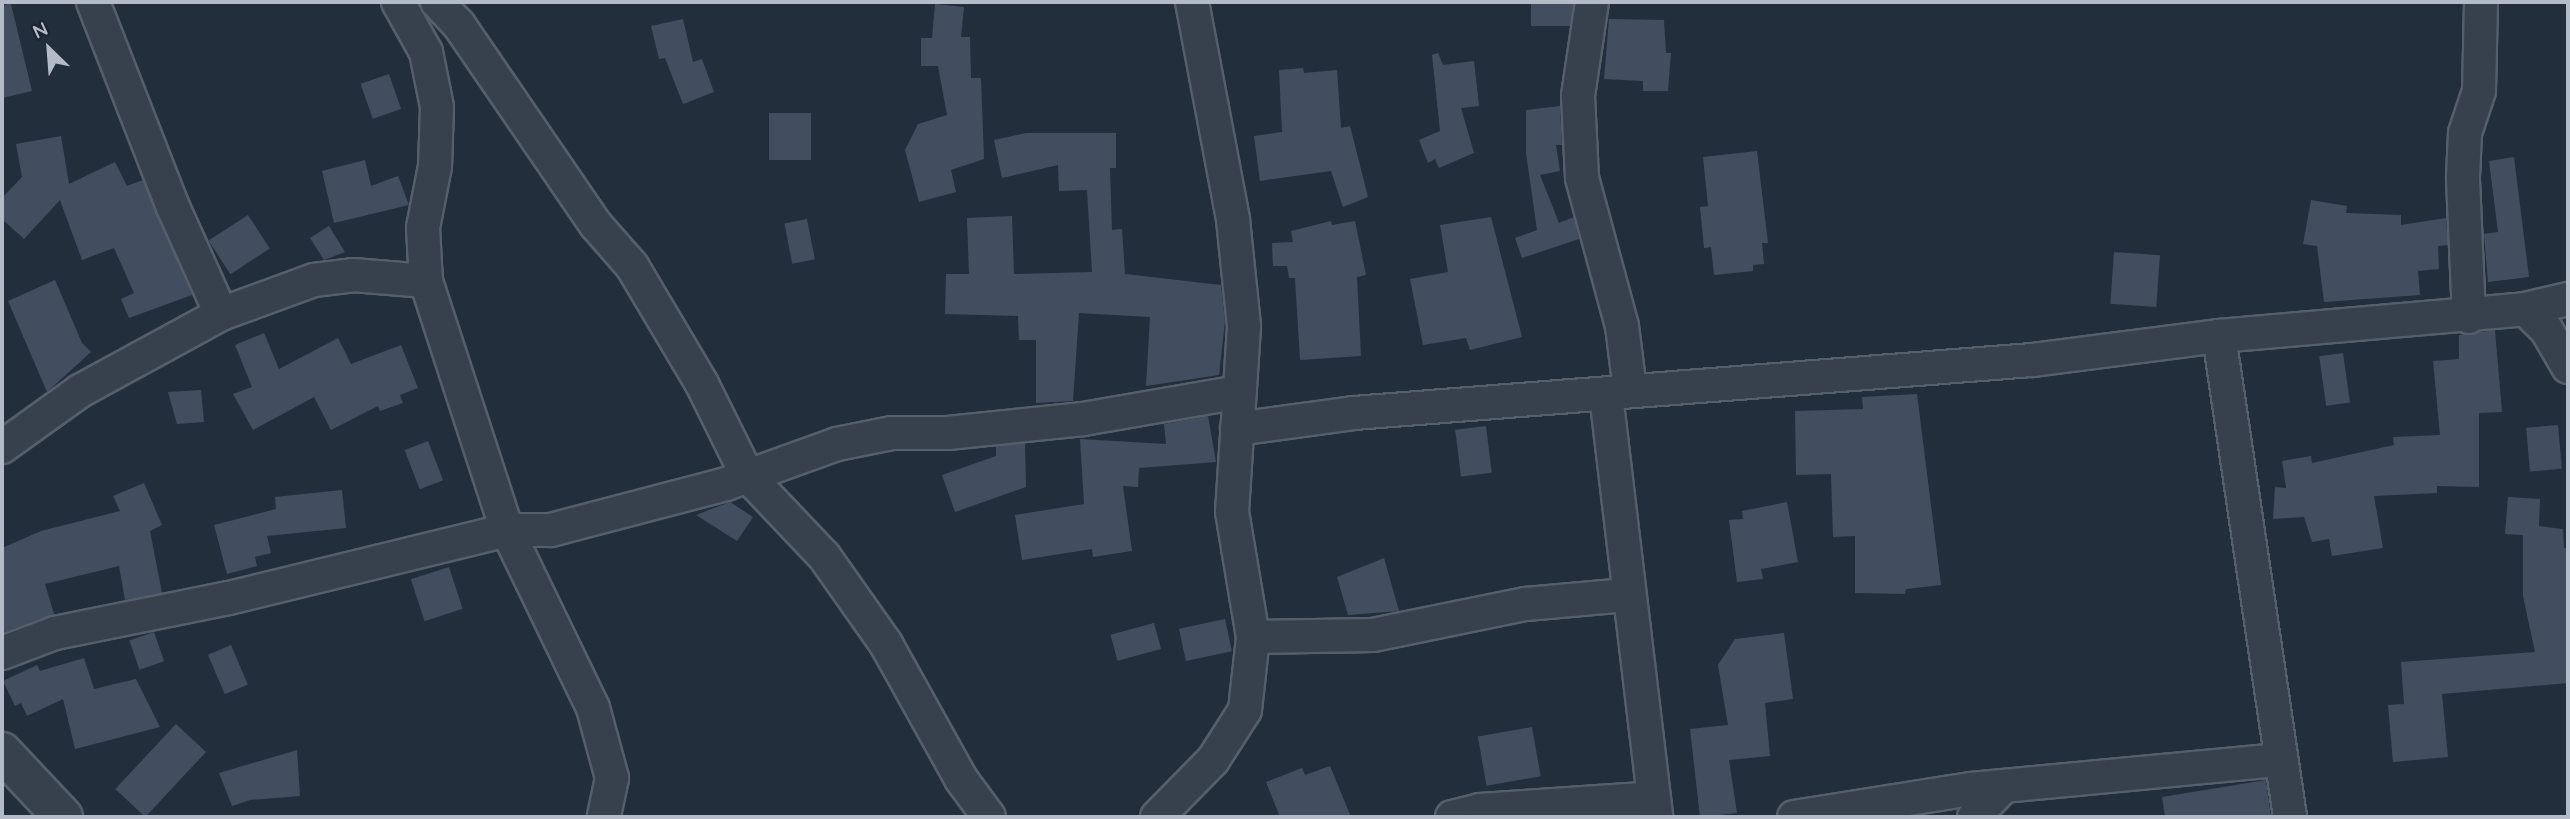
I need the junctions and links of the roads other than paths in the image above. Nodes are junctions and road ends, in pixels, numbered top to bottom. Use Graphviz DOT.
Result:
graph roads {
  1 [pos="93,2"];
  2 [pos="398,2"];
  3 [pos="437,2"];
  4 [pos="1192,2"];
  5 [pos="1592,2"];
  6 [pos="2481,2"];
  7 [pos="426,281"];
  8 [pos="2568,299"];
  9 [pos="2525,309"];
  10 [pos="221,314"];
  11 [pos="2469,317"];
  12 [pos="2219,336"];
  13 [pos="2568,367"];
  14 [pos="1239,391"];
  15 [pos="1618,392"];
  16 [pos="1237,429"];
  17 [pos="2,447"];
  18 [pos="747,475"];
  19 [pos="507,530"];
  20 [pos="1627,596"];
  21 [pos="1253,637"];
  22 [pos="2,653"];
  23 [pos="2,752"];
  24 [pos="2280,760"];
  25 [pos="2001,789"];
  26 [pos="1655,808"];
  27 [pos="63,817"];
  28 [pos="604,817"];
  29 [pos="989,817"];
  30 [pos="1157,817"];
  31 [pos="1452,817"];
  32 [pos="1794,817"];
  33 [pos="1974,817"];
  34 [pos="2290,817"];
  1 -- 10 [label="street"];
  2 -- 7 [label="street"];
  3 -- 18 [label="street"];
  4 -- 14 [label="street"];
  5 -- 15 [label="street"];
  6 -- 11 [label="street"];
  7 -- 10 [label="street"];
  7 -- 19 [label="street"];
  8 -- 9 [label="street"];
  9 -- 11 [label="street"];
  9 -- 13 [label="street"];
  10 -- 17 [label="street"];
  11 -- 12 [label="street"];
  12 -- 15 [label="street"];
  12 -- 24 [label="street"];
  14 -- 16 [label="street"];
  14 -- 18 [label="street"];
  15 -- 16 [label="street"];
  15 -- 20 [label="street"];
  16 -- 21 [label="street"];
  18 -- 19 [label="street"];
  18 -- 29 [label="street"];
  19 -- 22 [label="street"];
  19 -- 28 [label="street"];
  20 -- 21 [label="street"];
  20 -- 26 [label="street"];
  21 -- 30 [label="street"];
  23 -- 27 [label="street"];
  24 -- 25 [label="street"];
  24 -- 34 [label="street"];
  25 -- 32 [label="street"];
  25 -- 33 [label="street"];
  26 -- 31 [label="street"];
}
